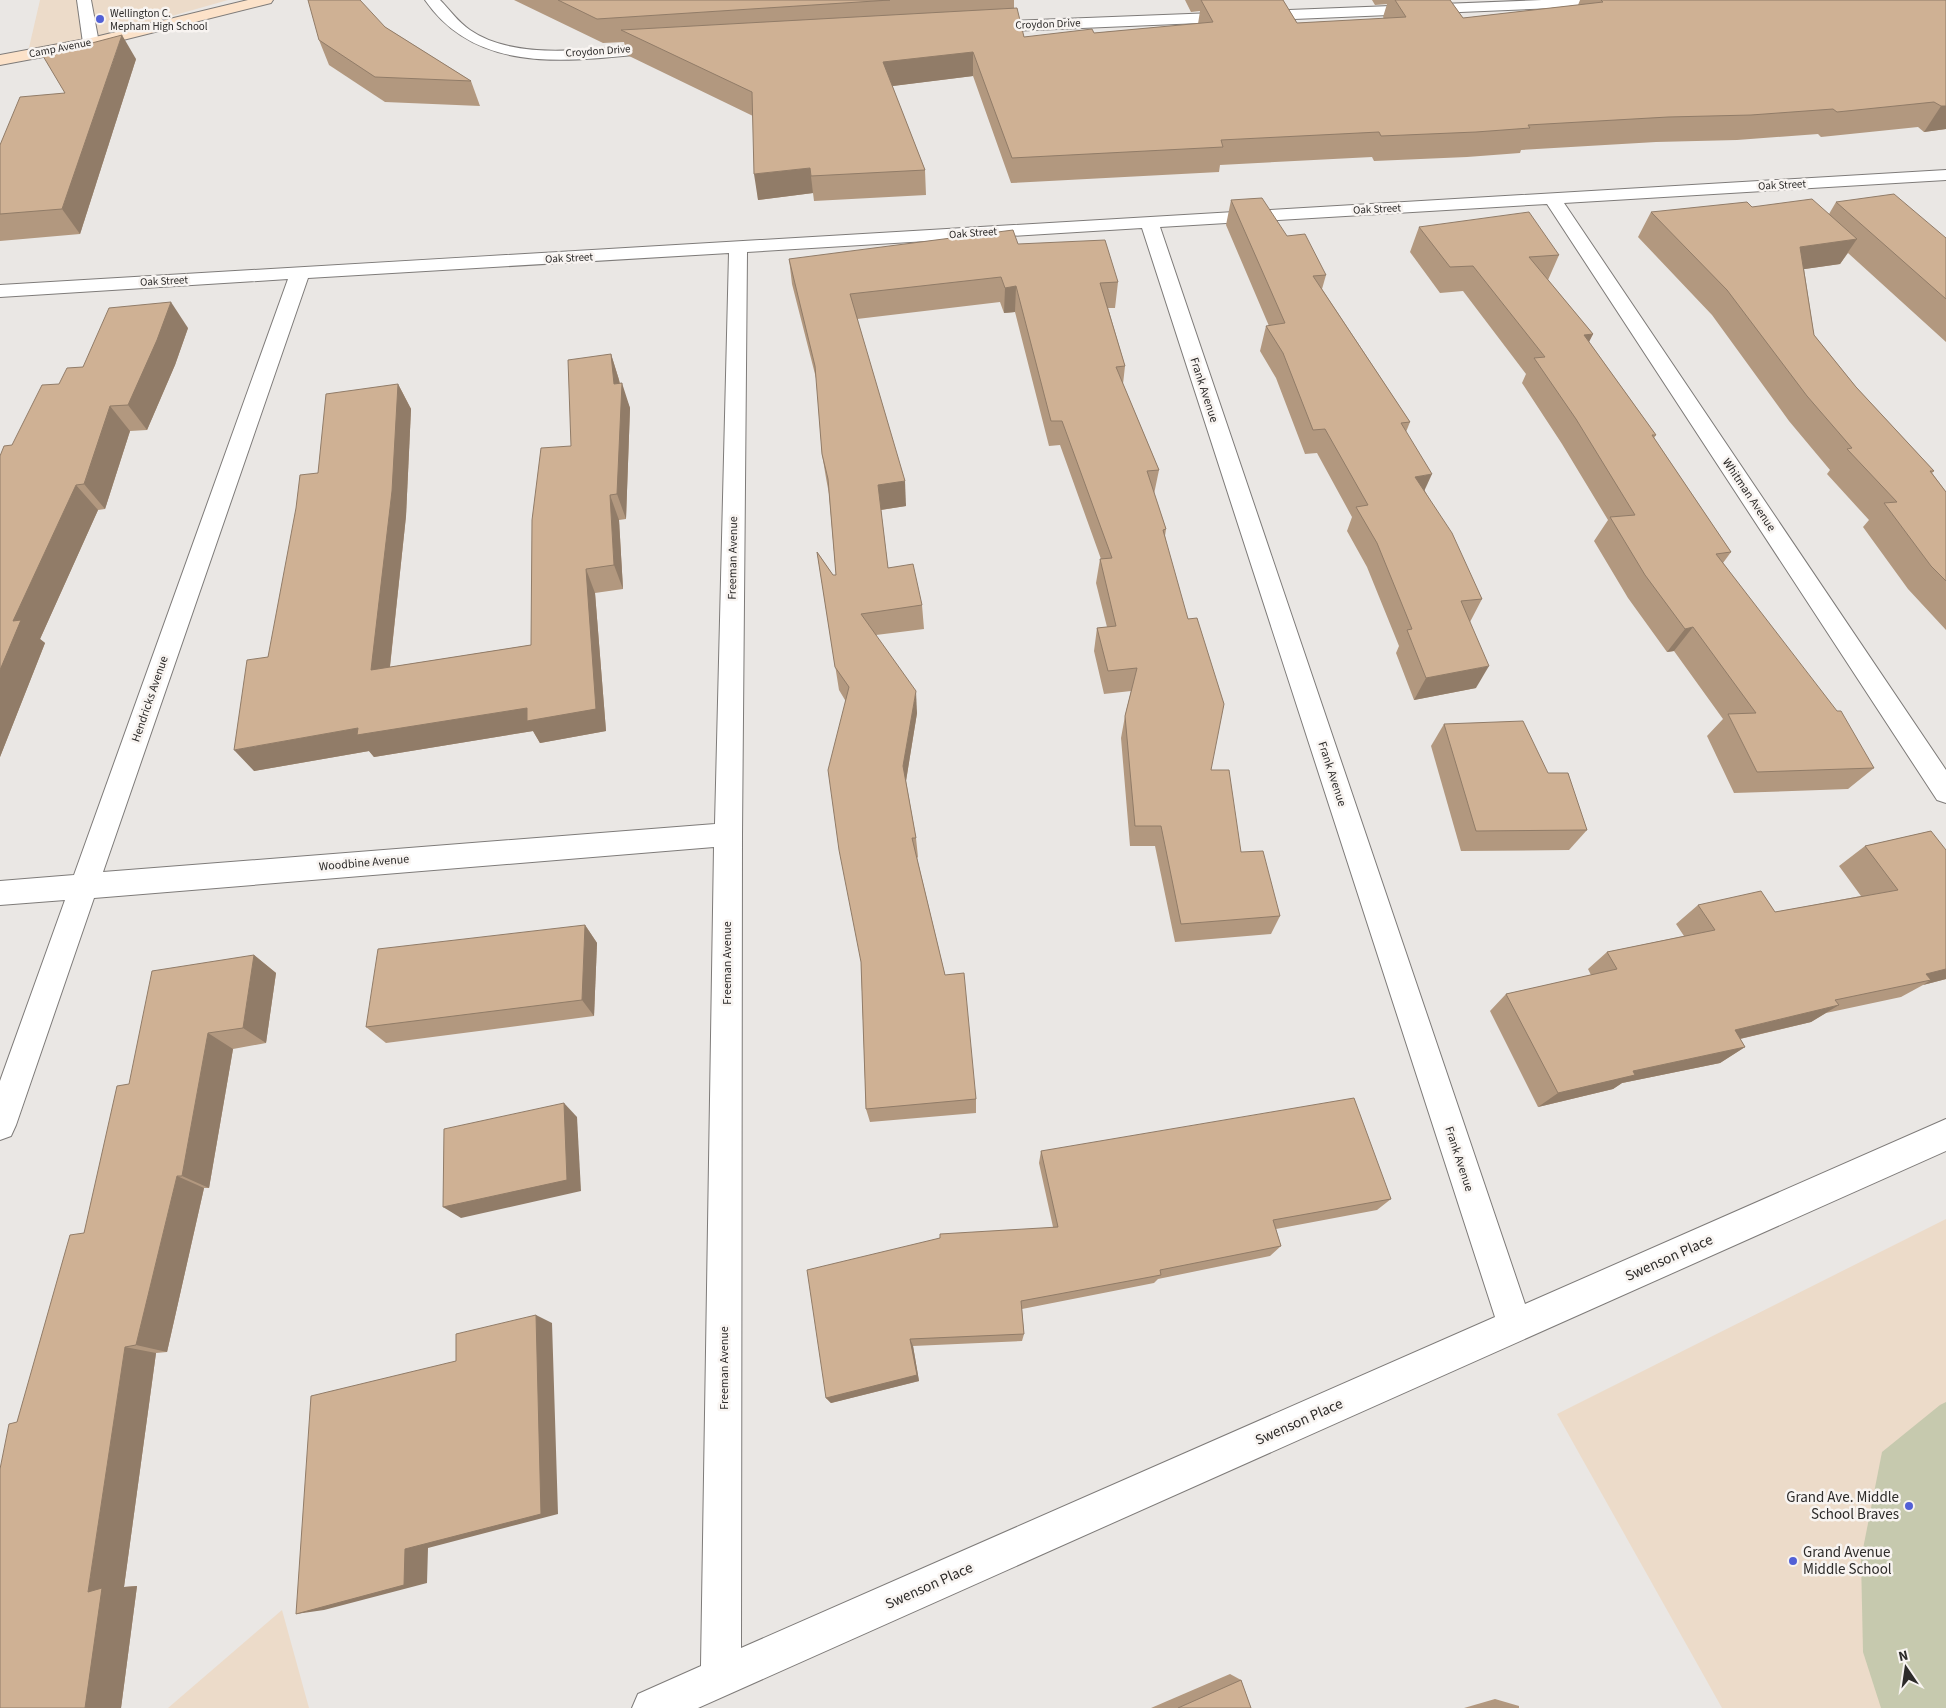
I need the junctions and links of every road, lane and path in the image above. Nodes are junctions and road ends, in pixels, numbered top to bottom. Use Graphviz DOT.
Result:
graph roads {
  1 [pos="84,0"];
  2 [pos="266,0"];
  3 [pos="432,0"];
  4 [pos="1652,0"];
  5 [pos="1496,3"];
  6 [pos="966,27"];
  7 [pos="92,42"];
  8 [pos="678,46"];
  9 [pos="0,60"];
  10 [pos="1942,179"];
  11 [pos="1552,198"];
  12 [pos="1149,222"];
  13 [pos="738,248"];
  14 [pos="300,273"];
  15 [pos="0,291"];
  16 [pos="1946,792"];
  17 [pos="728,834"];
  18 [pos="84,886"];
  19 [pos="0,893"];
  20 [pos="0,1125"];
  21 [pos="1946,1135"];
  22 [pos="1515,1326"];
  23 [pos="721,1678"];
  24 [pos="652,1708"];
  1 -- 7 [label="street"];
  2 -- 7 [label="street, Camp Avenue"];
  3 -- 8 [label="street, Croydon Drive"];
  4 -- 5 [label="street, Croydon Drive"];
  5 -- 6 [label="street, Croydon Drive"];
  7 -- 9 [label="street, Camp Avenue"];
  10 -- 11 [label="street, Oak Street"];
  11 -- 12 [label="street, Oak Street"];
  11 -- 16 [label="street, Whitman Avenue"];
  12 -- 13 [label="street, Oak Street"];
  12 -- 22 [label="street, Frank Avenue"];
  13 -- 14 [label="street, Oak Street"];
  13 -- 17 [label="street, Freeman Avenue"];
  14 -- 15 [label="street, Oak Street"];
  14 -- 18 [label="street, Hendricks Avenue"];
  17 -- 18 [label="street, Woodbine Avenue"];
  17 -- 23 [label="street, Freeman Avenue"];
  18 -- 19 [label="street, Woodbine Avenue"];
  18 -- 20 [label="street, Hendricks Avenue"];
  21 -- 22 [label="street, Swenson Place"];
  22 -- 23 [label="street, Swenson Place"];
  23 -- 24 [label="street, Swenson Place"];
}
